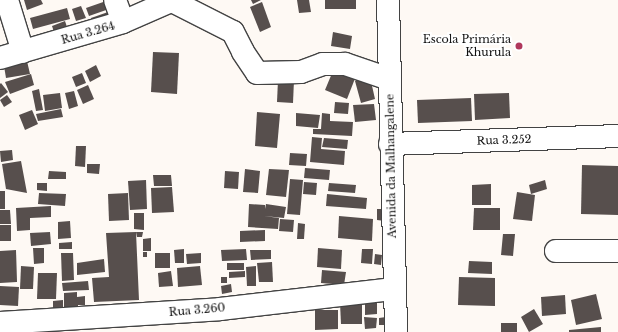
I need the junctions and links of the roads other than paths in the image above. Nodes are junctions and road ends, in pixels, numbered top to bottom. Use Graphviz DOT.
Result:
graph roads {
  1 [pos="7,0"];
  2 [pos="115,0"];
  3 [pos="173,0"];
  4 [pos="388,0"];
  5 [pos="123,22"];
  6 [pos="23,52"];
  7 [pos="0,58"];
  8 [pos="389,79"];
  9 [pos="618,136"];
  10 [pos="390,144"];
  11 [pos="556,251"];
  12 [pos="618,251"];
  13 [pos="394,289"];
  14 [pos="0,323"];
  15 [pos="48,327"];
  16 [pos="396,332"];
  1 -- 6 [label="street"];
  2 -- 5 [label="street"];
  3 -- 5 [label="street, Rua 3.264"];
  3 -- 8 [label="street"];
  4 -- 8 [label="street, Avenida da Malhangalene"];
  5 -- 6 [label="street, Rua 3.264"];
  6 -- 7 [label="street, Rua 3.264"];
  8 -- 10 [label="street, Avenida da Malhangalene"];
  9 -- 10 [label="street, Rua 3.252"];
  10 -- 13 [label="street, Avenida da Malhangalene"];
  11 -- 12 [label="street"];
  13 -- 15 [label="street, Rua 3.260"];
  13 -- 16 [label="street, Avenida da Malhangalene"];
  14 -- 15 [label="street, Rua 3.260"];
}
